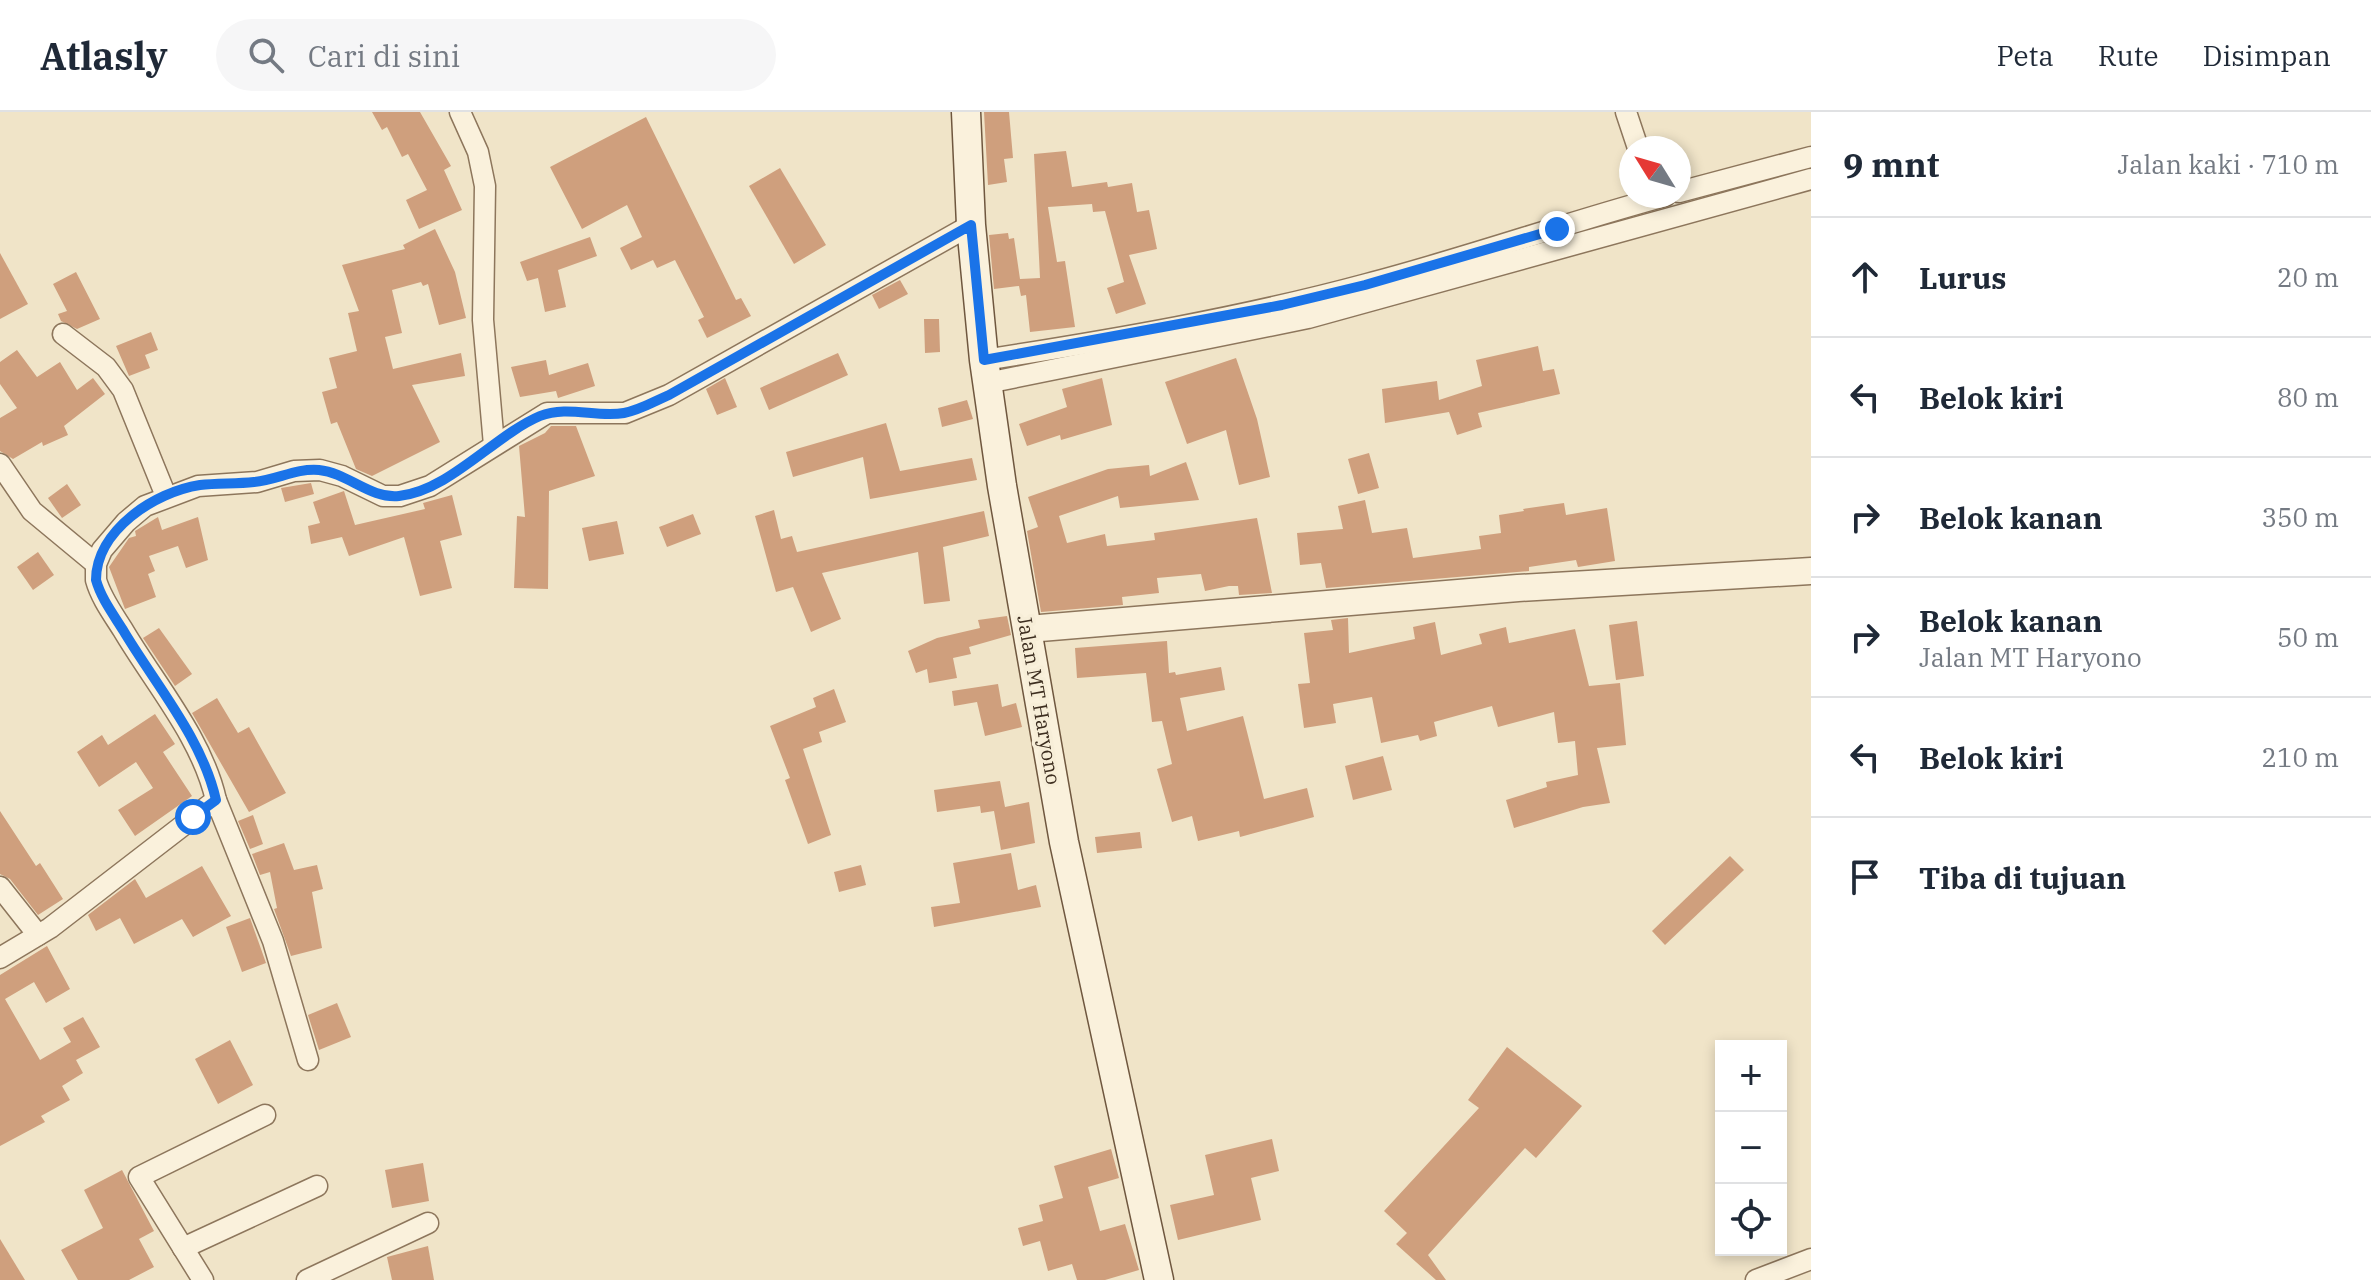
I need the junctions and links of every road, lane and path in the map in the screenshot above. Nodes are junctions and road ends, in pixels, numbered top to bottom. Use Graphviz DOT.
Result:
graph roads {
  1 [pos="460,112"];
  2 [pos="966,112"];
  3 [pos="1626,112"];
  4 [pos="1634,136"];
  5 [pos="1811,157"];
  6 [pos="1811,179"];
  7 [pos="1691,189"];
  8 [pos="1691,198"];
  9 [pos="1643,208"];
  10 [pos="971,225"];
  11 [pos="63,334"];
  12 [pos="985,372"];
  13 [pos="494,445"];
  14 [pos="0,464"];
  15 [pos="166,496"];
  16 [pos="96,564"];
  17 [pos="1811,571"];
  18 [pos="1028,629"];
  19 [pos="216,800"];
  20 [pos="0,887"];
  21 [pos="38,935"];
  22 [pos="0,958"];
  23 [pos="308,1060"];
  24 [pos="265,1115"];
  25 [pos="317,1186"];
  26 [pos="428,1223"];
  27 [pos="183,1248"];
  28 [pos="1811,1259"];
  29 [pos="203,1280"];
  30 [pos="307,1280"];
  31 [pos="1159,1280"];
  32 [pos="1756,1280"];
  1 -- 13 [label="street"];
  2 -- 10 [label="main road, Jalan MT Haryono"];
  3 -- 4 [label="street"];
  5 -- 7 [label="street"];
  6 -- 8 [label="street"];
  9 -- 12 [label="street"];
  10 -- 12 [label="main road, Jalan MT Haryono"];
  10 -- 13 [label="street"];
  11 -- 15 [label="street"];
  12 -- 18 [label="main road, Jalan MT Haryono"];
  13 -- 15 [label="street"];
  14 -- 16 [label="street"];
  15 -- 16 [label="street"];
  16 -- 19 [label="street"];
  17 -- 18 [label="street"];
  18 -- 31 [label="main road, Jalan MT Haryono"];
  19 -- 21 [label="street"];
  19 -- 23 [label="street"];
  20 -- 21 [label="street"];
  21 -- 22 [label="street"];
  24 -- 27 [label="street"];
  25 -- 27 [label="street"];
  26 -- 30 [label="street"];
  27 -- 29 [label="street"];
  28 -- 32 [label="street"];
}
